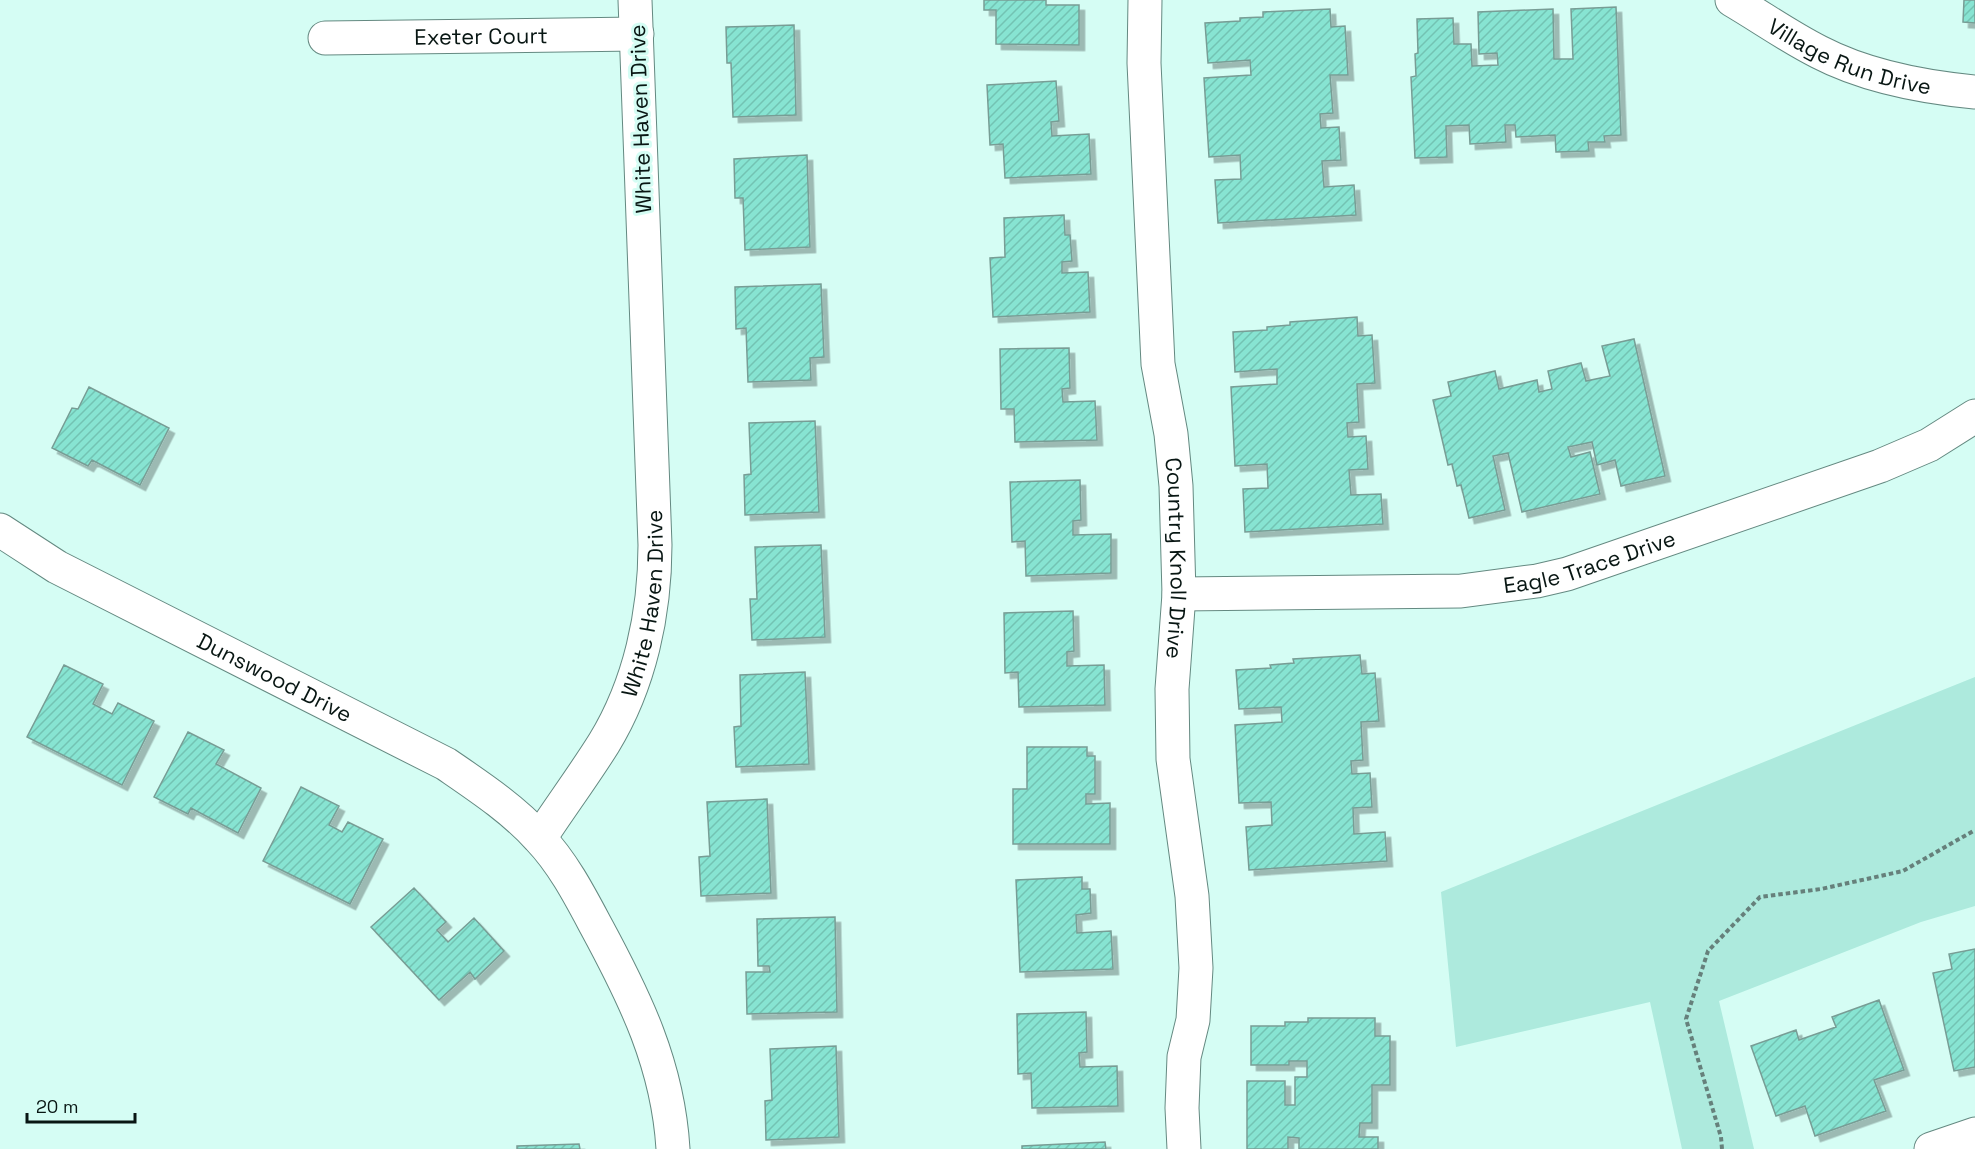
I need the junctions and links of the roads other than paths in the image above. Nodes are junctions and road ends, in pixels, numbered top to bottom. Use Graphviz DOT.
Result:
graph roads {
  1 [pos="635,0"];
  2 [pos="1145,0"];
  3 [pos="1732,0"];
  4 [pos="637,34"];
  5 [pos="325,38"];
  6 [pos="1975,92"];
  7 [pos="1975,416"];
  8 [pos="0,530"];
  9 [pos="1179,594"];
  10 [pos="540,838"];
  11 [pos="1975,1134"];
  12 [pos="673,1149"];
  13 [pos="1184,1149"];
  14 [pos="1931,1149"];
  1 -- 4 [label="street, White Haven Drive"];
  2 -- 9 [label="street, Country Knoll Drive"];
  3 -- 6 [label="street, Village Run Drive"];
  4 -- 5 [label="street, Exeter Court"];
  4 -- 10 [label="street, White Haven Drive"];
  7 -- 9 [label="street, Eagle Trace Drive"];
  8 -- 10 [label="street, Dunswood Drive"];
  9 -- 13 [label="street, Country Knoll Drive"];
  10 -- 12 [label="street"];
  11 -- 14 [label="street"];
}
